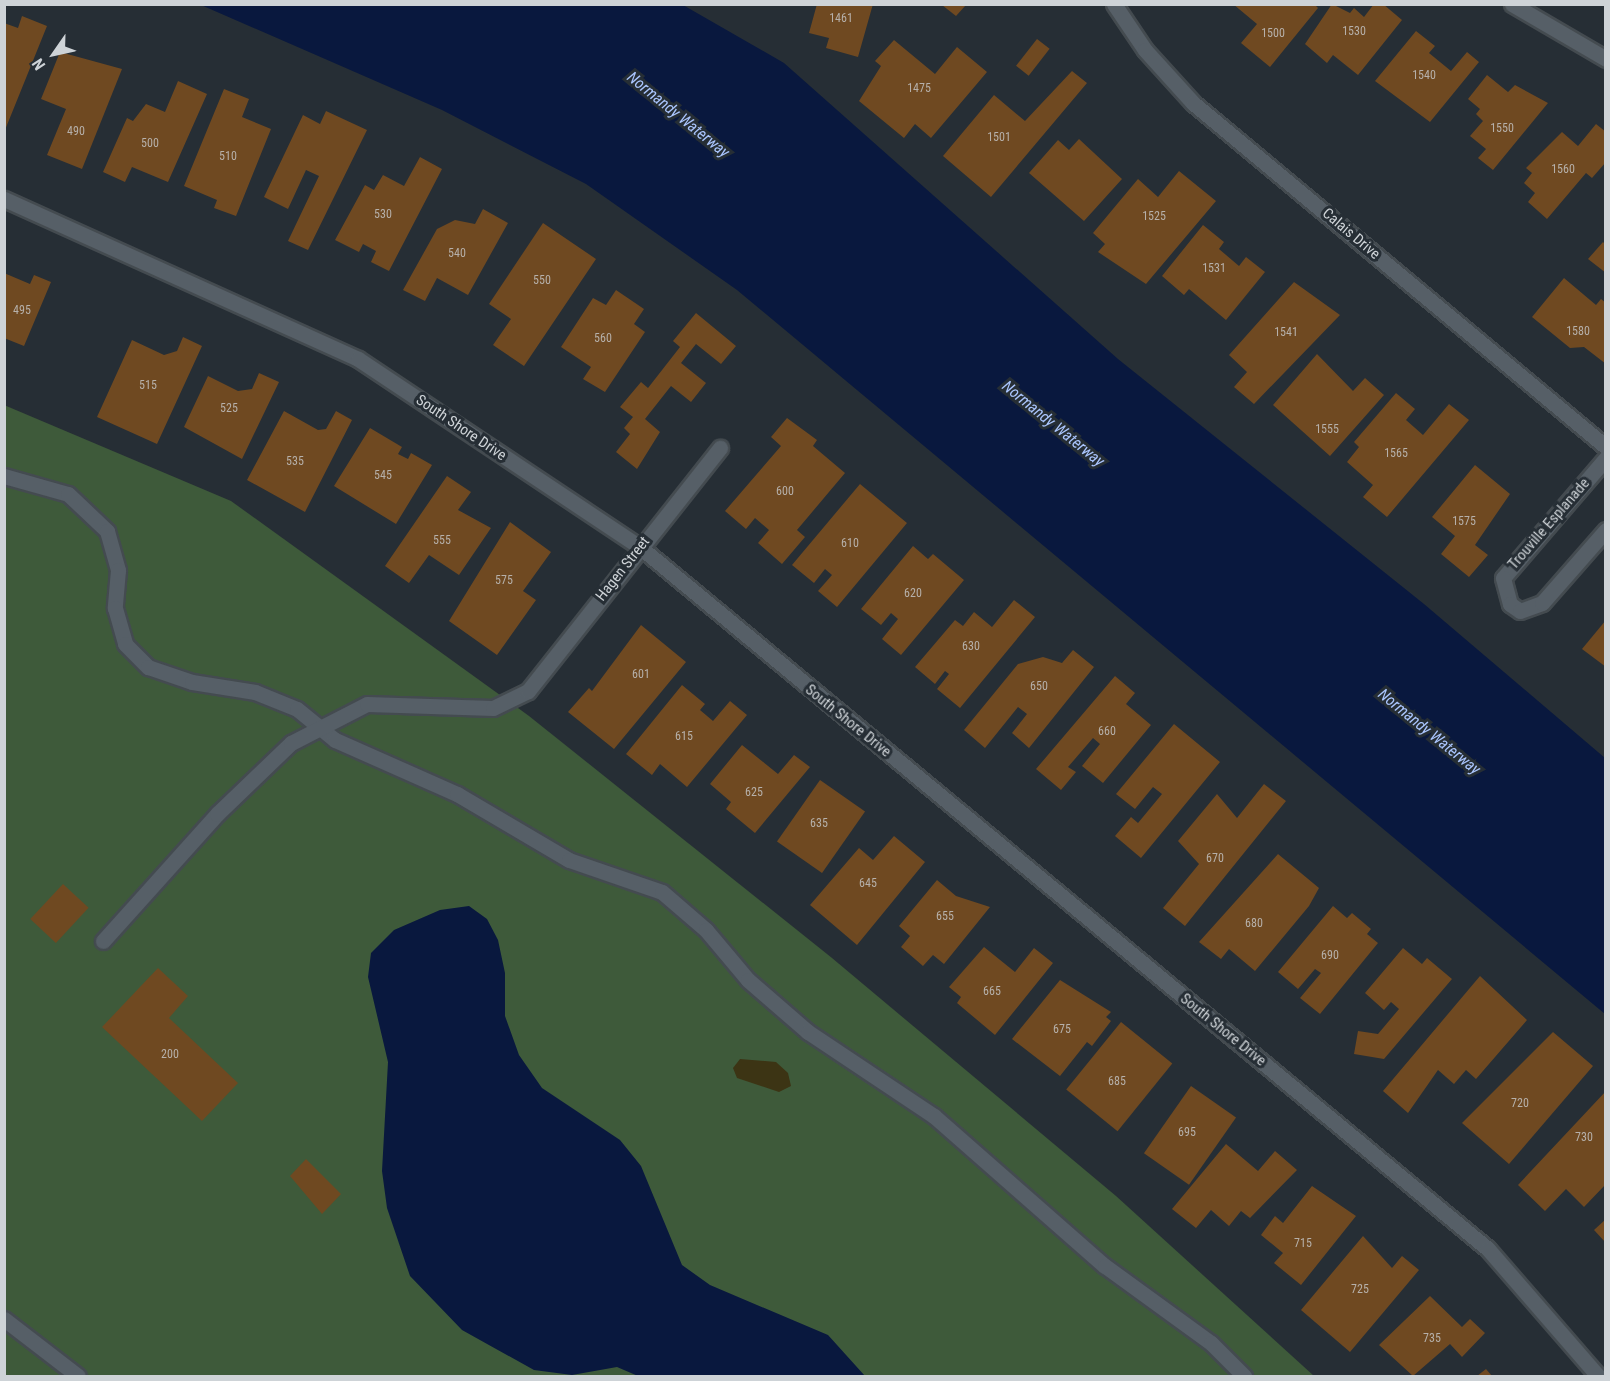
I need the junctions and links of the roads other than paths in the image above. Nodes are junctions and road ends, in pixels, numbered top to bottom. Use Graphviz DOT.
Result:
graph roads {
  1 [pos="1114,4"];
  2 [pos="1512,4"];
  3 [pos="1605,59"];
  4 [pos="4,199"];
  5 [pos="1605,447"];
  6 [pos="720,448"];
  7 [pos="1605,458"];
  8 [pos="4,476"];
  9 [pos="1605,530"];
  10 [pos="640,547"];
  11 [pos="321,726"];
  12 [pos="103,942"];
  13 [pos="4,1319"];
  14 [pos="78,1377"];
  15 [pos="1244,1377"];
  16 [pos="1598,1377"];
  1 -- 5 [label="street, Calais Drive"];
  2 -- 3 [label="street"];
  4 -- 10 [label="street, South Shore Drive"];
  6 -- 10 [label="street, Hagen Street"];
  7 -- 9 [label="street, Trouville Esplanade"];
  8 -- 11 [label="street"];
  10 -- 11 [label="street, Hagen Street"];
  10 -- 16 [label="street, South Shore Drive"];
  11 -- 12 [label="street"];
  11 -- 15 [label="street"];
  13 -- 14 [label="street"];
}
